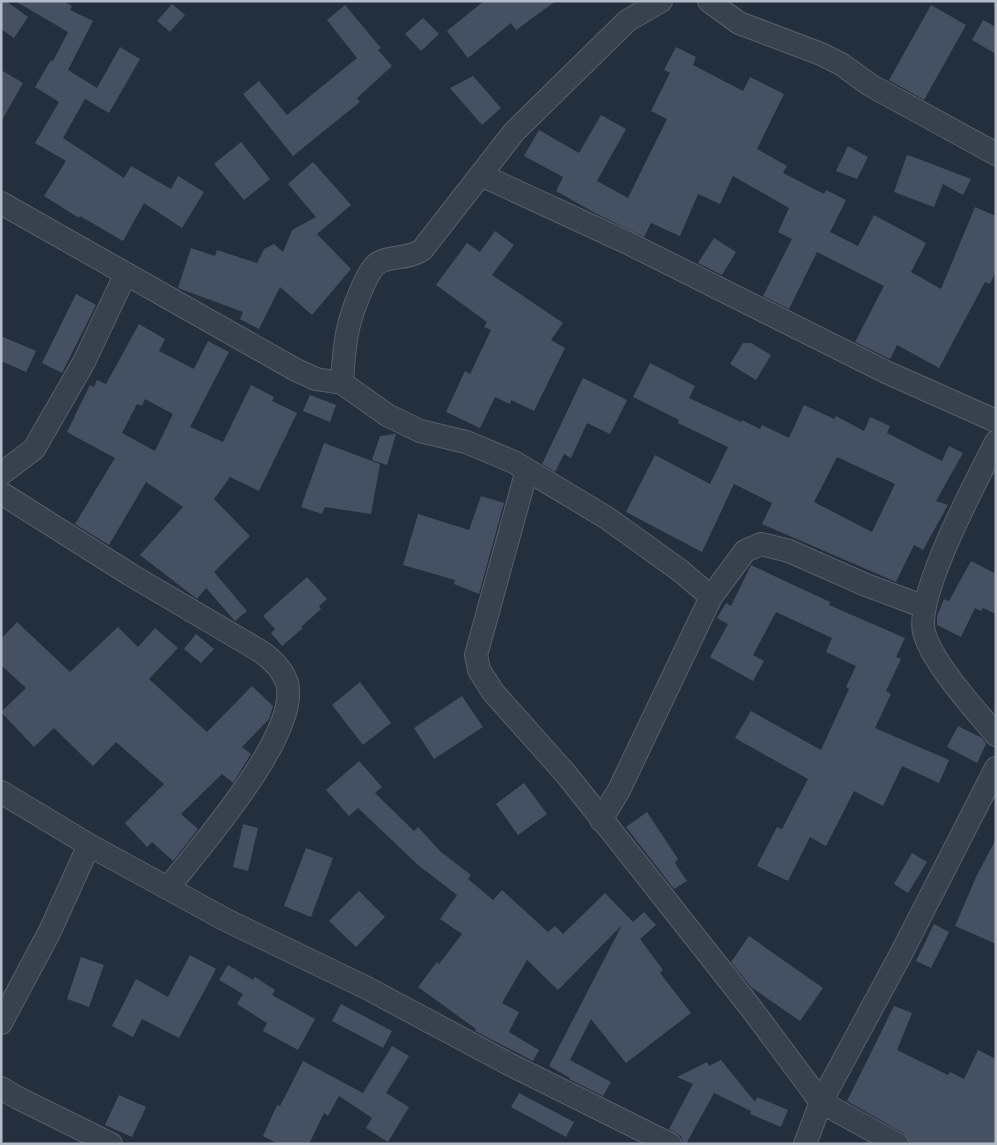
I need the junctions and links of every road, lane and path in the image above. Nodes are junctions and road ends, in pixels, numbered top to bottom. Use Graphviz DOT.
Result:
graph roads {
  1 [pos="661,1"];
  2 [pos="709,1"];
  3 [pos="996,154"];
  4 [pos="481,175"];
  5 [pos="1,203"];
  6 [pos="125,274"];
  7 [pos="342,383"];
  8 [pos="996,421"];
  9 [pos="996,442"];
  10 [pos="527,470"];
  11 [pos="1,474"];
  12 [pos="1,494"];
  13 [pos="711,597"];
  14 [pos="925,607"];
  15 [pos="996,735"];
  16 [pos="996,768"];
  17 [pos="1,792"];
  18 [pos="601,820"];
  19 [pos="89,845"];
  20 [pos="168,888"];
  21 [pos="1,1023"];
  22 [pos="1,1088"];
  23 [pos="821,1102"];
  24 [pos="111,1144"];
  25 [pos="670,1144"];
  26 [pos="805,1144"];
  27 [pos="897,1144"];
  1 -- 4 [label="street"];
  2 -- 3 [label="street"];
  4 -- 7 [label="street"];
  4 -- 8 [label="street"];
  5 -- 6 [label="street"];
  6 -- 7 [label="street"];
  6 -- 11 [label="street"];
  7 -- 10 [label="street"];
  9 -- 14 [label="street"];
  10 -- 13 [label="street"];
  10 -- 18 [label="street"];
  12 -- 20 [label="street"];
  13 -- 14 [label="street"];
  13 -- 18 [label="street"];
  14 -- 15 [label="street"];
  16 -- 23 [label="street"];
  17 -- 19 [label="street"];
  18 -- 23 [label="street"];
  19 -- 20 [label="street"];
  19 -- 21 [label="street"];
  20 -- 25 [label="street"];
  22 -- 24 [label="street"];
  23 -- 26 [label="street"];
  23 -- 27 [label="street"];
}
